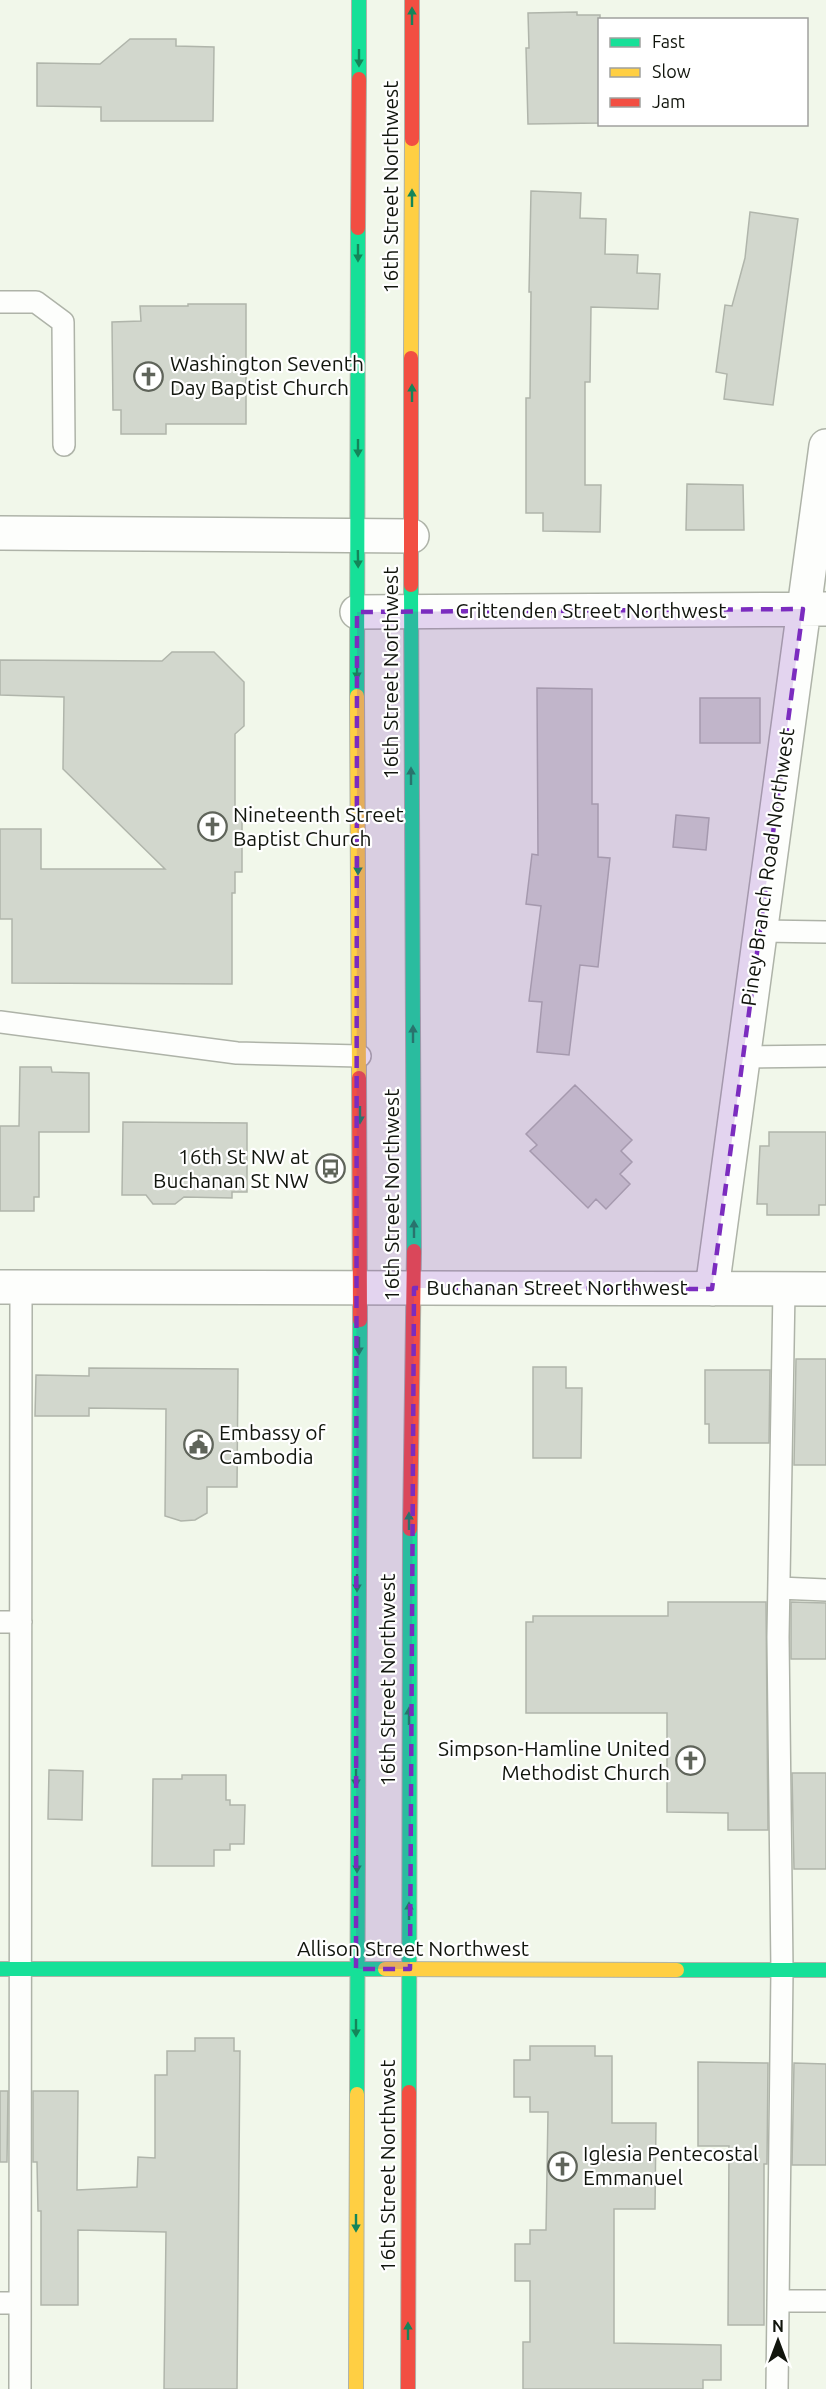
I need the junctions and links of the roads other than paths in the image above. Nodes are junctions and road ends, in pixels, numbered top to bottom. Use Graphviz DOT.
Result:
graph roads {
  1 [pos="359,0"];
  2 [pos="412,0"];
  3 [pos="0,303"];
  4 [pos="64,446"];
  5 [pos="826,447"];
  6 [pos="0,533"];
  7 [pos="357,535"];
  8 [pos="412,536"];
  9 [pos="814,609"];
  10 [pos="357,612"];
  11 [pos="411,613"];
  12 [pos="760,931"];
  13 [pos="826,932"];
  14 [pos="0,1022"];
  15 [pos="360,1056"];
  16 [pos="826,1056"];
  17 [pos="743,1057"];
  18 [pos="10,1287"];
  19 [pos="359,1288"];
  20 [pos="414,1288"];
  21 [pos="712,1289"];
  22 [pos="784,1289"];
  23 [pos="826,1289"];
  24 [pos="779,1588"];
  25 [pos="826,1590"];
  26 [pos="10,1622"];
  27 [pos="0,1969"];
  28 [pos="22,1970"];
  29 [pos="356,1970"];
  30 [pos="410,1970"];
  31 [pos="782,1970"];
  32 [pos="826,1970"];
  33 [pos="778,2301"];
  34 [pos="826,2301"];
  35 [pos="10,2303"];
  36 [pos="20,2389"];
  37 [pos="356,2389"];
  38 [pos="408,2389"];
  39 [pos="777,2389"];
  1 -- 7 [label="main road, 16th Street Northwest, one-way"];
  8 -- 2 [label="main road, 16th Street Northwest, one-way"];
  3 -- 4 [label="lane"];
  5 -- 9 [label="street, Piney Branch Road Northwest"];
  6 -- 7 [label="street"];
  7 -- 8 [label="street"];
  7 -- 10 [label="main road, 16th Street Northwest, one-way"];
  8 -- 11 [label="main road, 16th Street Northwest"];
  9 -- 11 [label="street, Crittenden Street Northwest"];
  9 -- 12 [label="street, Piney Branch Road Northwest"];
  10 -- 11 [label="street, Crittenden Street Northwest"];
  10 -- 15 [label="main road, 16th Street Northwest, one-way"];
  20 -- 11 [label="main road, 16th Street Northwest, one-way"];
  12 -- 13 [label="lane"];
  12 -- 17 [label="street, Piney Branch Road Northwest"];
  14 -- 15 [label="lane"];
  15 -- 19 [label="main road, 16th Street Northwest, one-way"];
  16 -- 17 [label="lane"];
  17 -- 21 [label="street, Piney Branch Road Northwest"];
  18 -- 19 [label="street, Buchanan Street Northwest"];
  18 -- 26 [label="lane"];
  19 -- 20 [label="street, Buchanan Street Northwest"];
  19 -- 29 [label="main road, 16th Street Northwest, one-way"];
  20 -- 21 [label="street, Buchanan Street Northwest"];
  30 -- 20 [label="main road, 16th Street Northwest, one-way"];
  21 -- 22 [label="street, Buchanan Street Northwest"];
  22 -- 23 [label="street, Buchanan Street Northwest"];
  22 -- 24 [label="lane"];
  24 -- 25 [label="lane"];
  24 -- 31 [label="lane"];
  26 -- 28 [label="lane"];
  27 -- 28 [label="main road, Allison Street Northwest"];
  28 -- 29 [label="main road, Allison Street Northwest"];
  28 -- 35 [label="lane"];
  29 -- 30 [label="main road, Allison Street Northwest"];
  29 -- 37 [label="main road, 16th Street Northwest, one-way"];
  30 -- 31 [label="main road, Allison Street Northwest"];
  38 -- 30 [label="main road, 16th Street Northwest, one-way"];
  31 -- 32 [label="main road, Allison Street Northwest"];
  31 -- 33 [label="lane"];
  33 -- 34 [label="lane"];
  33 -- 39 [label="lane"];
  35 -- 36 [label="lane"];
}
